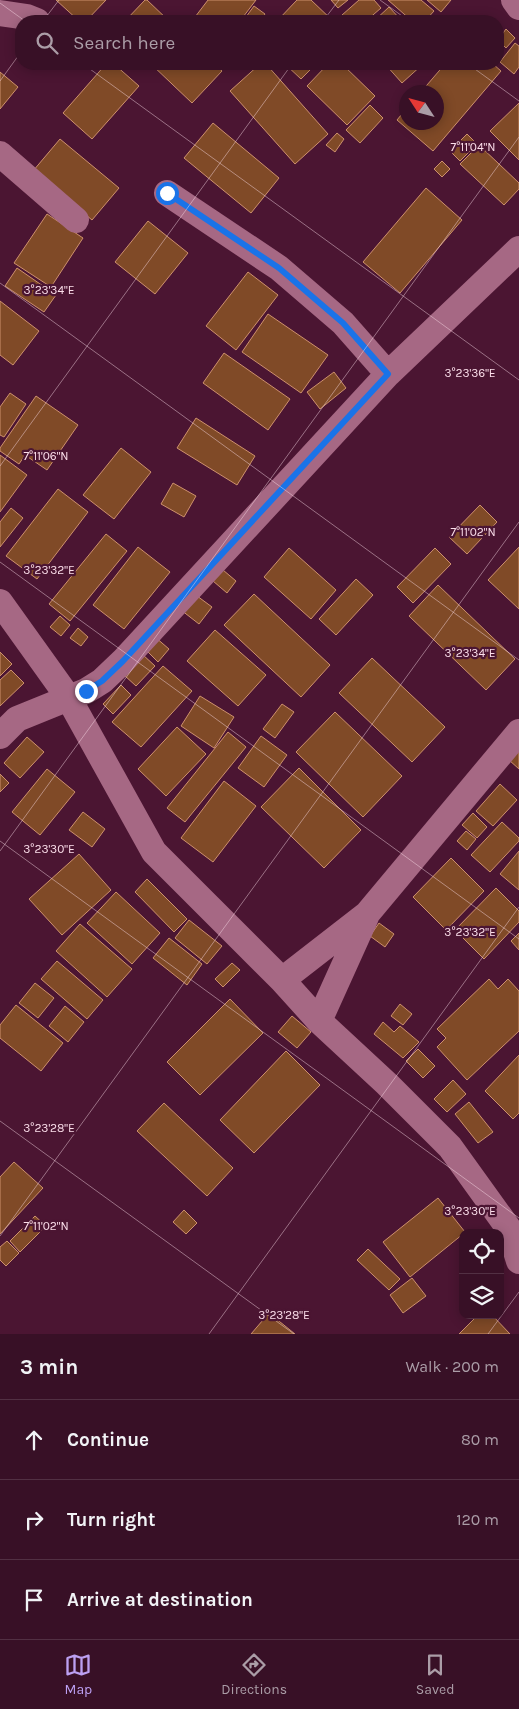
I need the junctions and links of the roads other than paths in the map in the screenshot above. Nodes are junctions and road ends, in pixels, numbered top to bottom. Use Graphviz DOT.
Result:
graph roads {
  1 [pos="514,0"];
  2 [pos="519,7"];
  3 [pos="0,12"];
  4 [pos="16,15"];
  5 [pos="0,154"];
  6 [pos="167,193"];
  7 [pos="76,220"];
  8 [pos="519,249"];
  9 [pos="388,374"];
  10 [pos="0,602"];
  11 [pos="68,697"];
  12 [pos="0,736"];
  13 [pos="517,738"];
  14 [pos="367,914"];
  15 [pos="282,980"];
  16 [pos="319,1021"];
  17 [pos="519,1261"];
  1 -- 2 [label="street"];
  3 -- 4 [label="street"];
  5 -- 7 [label="street"];
  6 -- 9 [label="street"];
  8 -- 9 [label="street"];
  9 -- 11 [label="street"];
  10 -- 11 [label="street"];
  11 -- 12 [label="street"];
  11 -- 15 [label="street"];
  13 -- 14 [label="street"];
  14 -- 15 [label="street"];
  14 -- 16 [label="street"];
  15 -- 16 [label="street"];
  16 -- 17 [label="street"];
}
